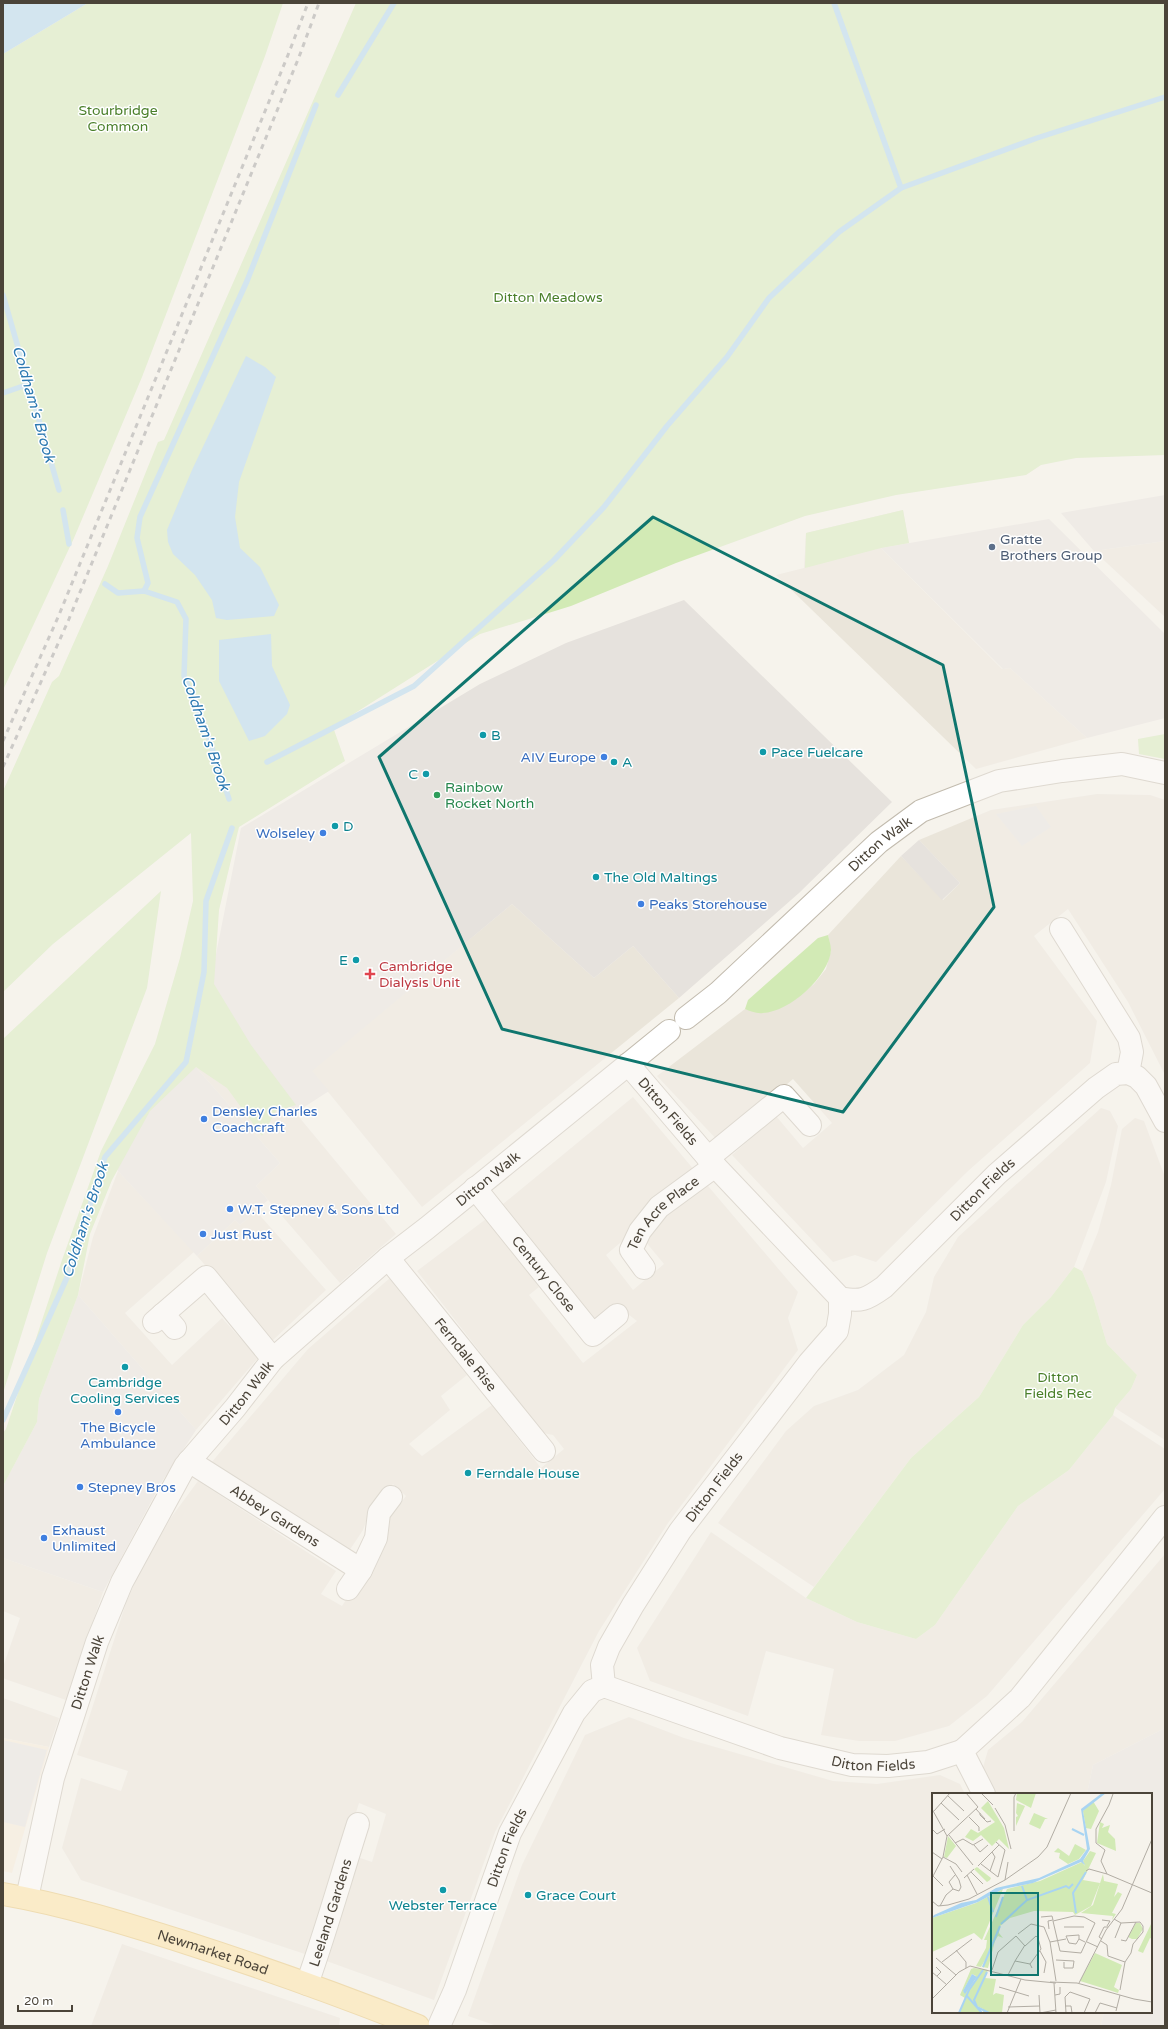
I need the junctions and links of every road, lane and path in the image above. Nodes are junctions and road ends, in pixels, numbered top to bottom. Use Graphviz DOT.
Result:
graph roads {
  1 [pos="1165,773"];
  2 [pos="1061,929"];
  3 [pos="686,1018"];
  4 [pos="669,1031"];
  5 [pos="628,1064"];
  6 [pos="1128,1072"];
  7 [pos="1165,1121"];
  8 [pos="810,1125"];
  9 [pos="711,1162"];
  10 [pos="475,1188"];
  11 [pos="388,1258"];
  12 [pos="644,1268"];
  13 [pos="840,1298"];
  14 [pos="617,1315"];
  15 [pos="164,1322"];
  16 [pos="273,1359"];
  17 [pos="544,1451"];
  18 [pos="189,1461"];
  19 [pos="391,1497"];
  20 [pos="1165,1517"];
  21 [pos="361,1570"];
  22 [pos="348,1589"];
  23 [pos="604,1686"];
  24 [pos="962,1751"];
  25 [pos="983,1793"];
  26 [pos="360,1837"];
  27 [pos="3,1894"];
  28 [pos="27,1898"];
  29 [pos="307,1984"];
  30 [pos="418,2026"];
  31 [pos="439,2026"];
  1 -- 3 [label="street, Ditton Walk"];
  2 -- 6 [label="street"];
  4 -- 5 [label="street, Ditton Walk"];
  5 -- 9 [label="street, Ditton Fields"];
  5 -- 10 [label="street, Ditton Walk"];
  6 -- 7 [label="street"];
  6 -- 13 [label="street, Ditton Fields"];
  8 -- 9 [label="street"];
  9 -- 12 [label="street, Ten Acre Place"];
  9 -- 13 [label="street, Ditton Fields"];
  10 -- 11 [label="street, Ditton Walk"];
  10 -- 14 [label="street, Century Close"];
  11 -- 16 [label="street, Ditton Walk"];
  11 -- 17 [label="street, Ferndale Rise"];
  13 -- 23 [label="street, Ditton Fields"];
  15 -- 16 [label="street"];
  16 -- 18 [label="street, Ditton Walk"];
  18 -- 21 [label="street, Abbey Gardens"];
  18 -- 28 [label="street, Ditton Walk"];
  19 -- 21 [label="street"];
  20 -- 24 [label="street, Ditton Fields"];
  21 -- 22 [label="street"];
  23 -- 24 [label="street, Ditton Fields"];
  23 -- 31 [label="street, Ditton Fields"];
  24 -- 25 [label="street"];
  26 -- 29 [label="street, Leeland Gardens"];
  27 -- 28 [label="main road, Newmarket Road"];
  28 -- 29 [label="main road, Newmarket Road"];
  29 -- 30 [label="main road, Newmarket Road"];
}
